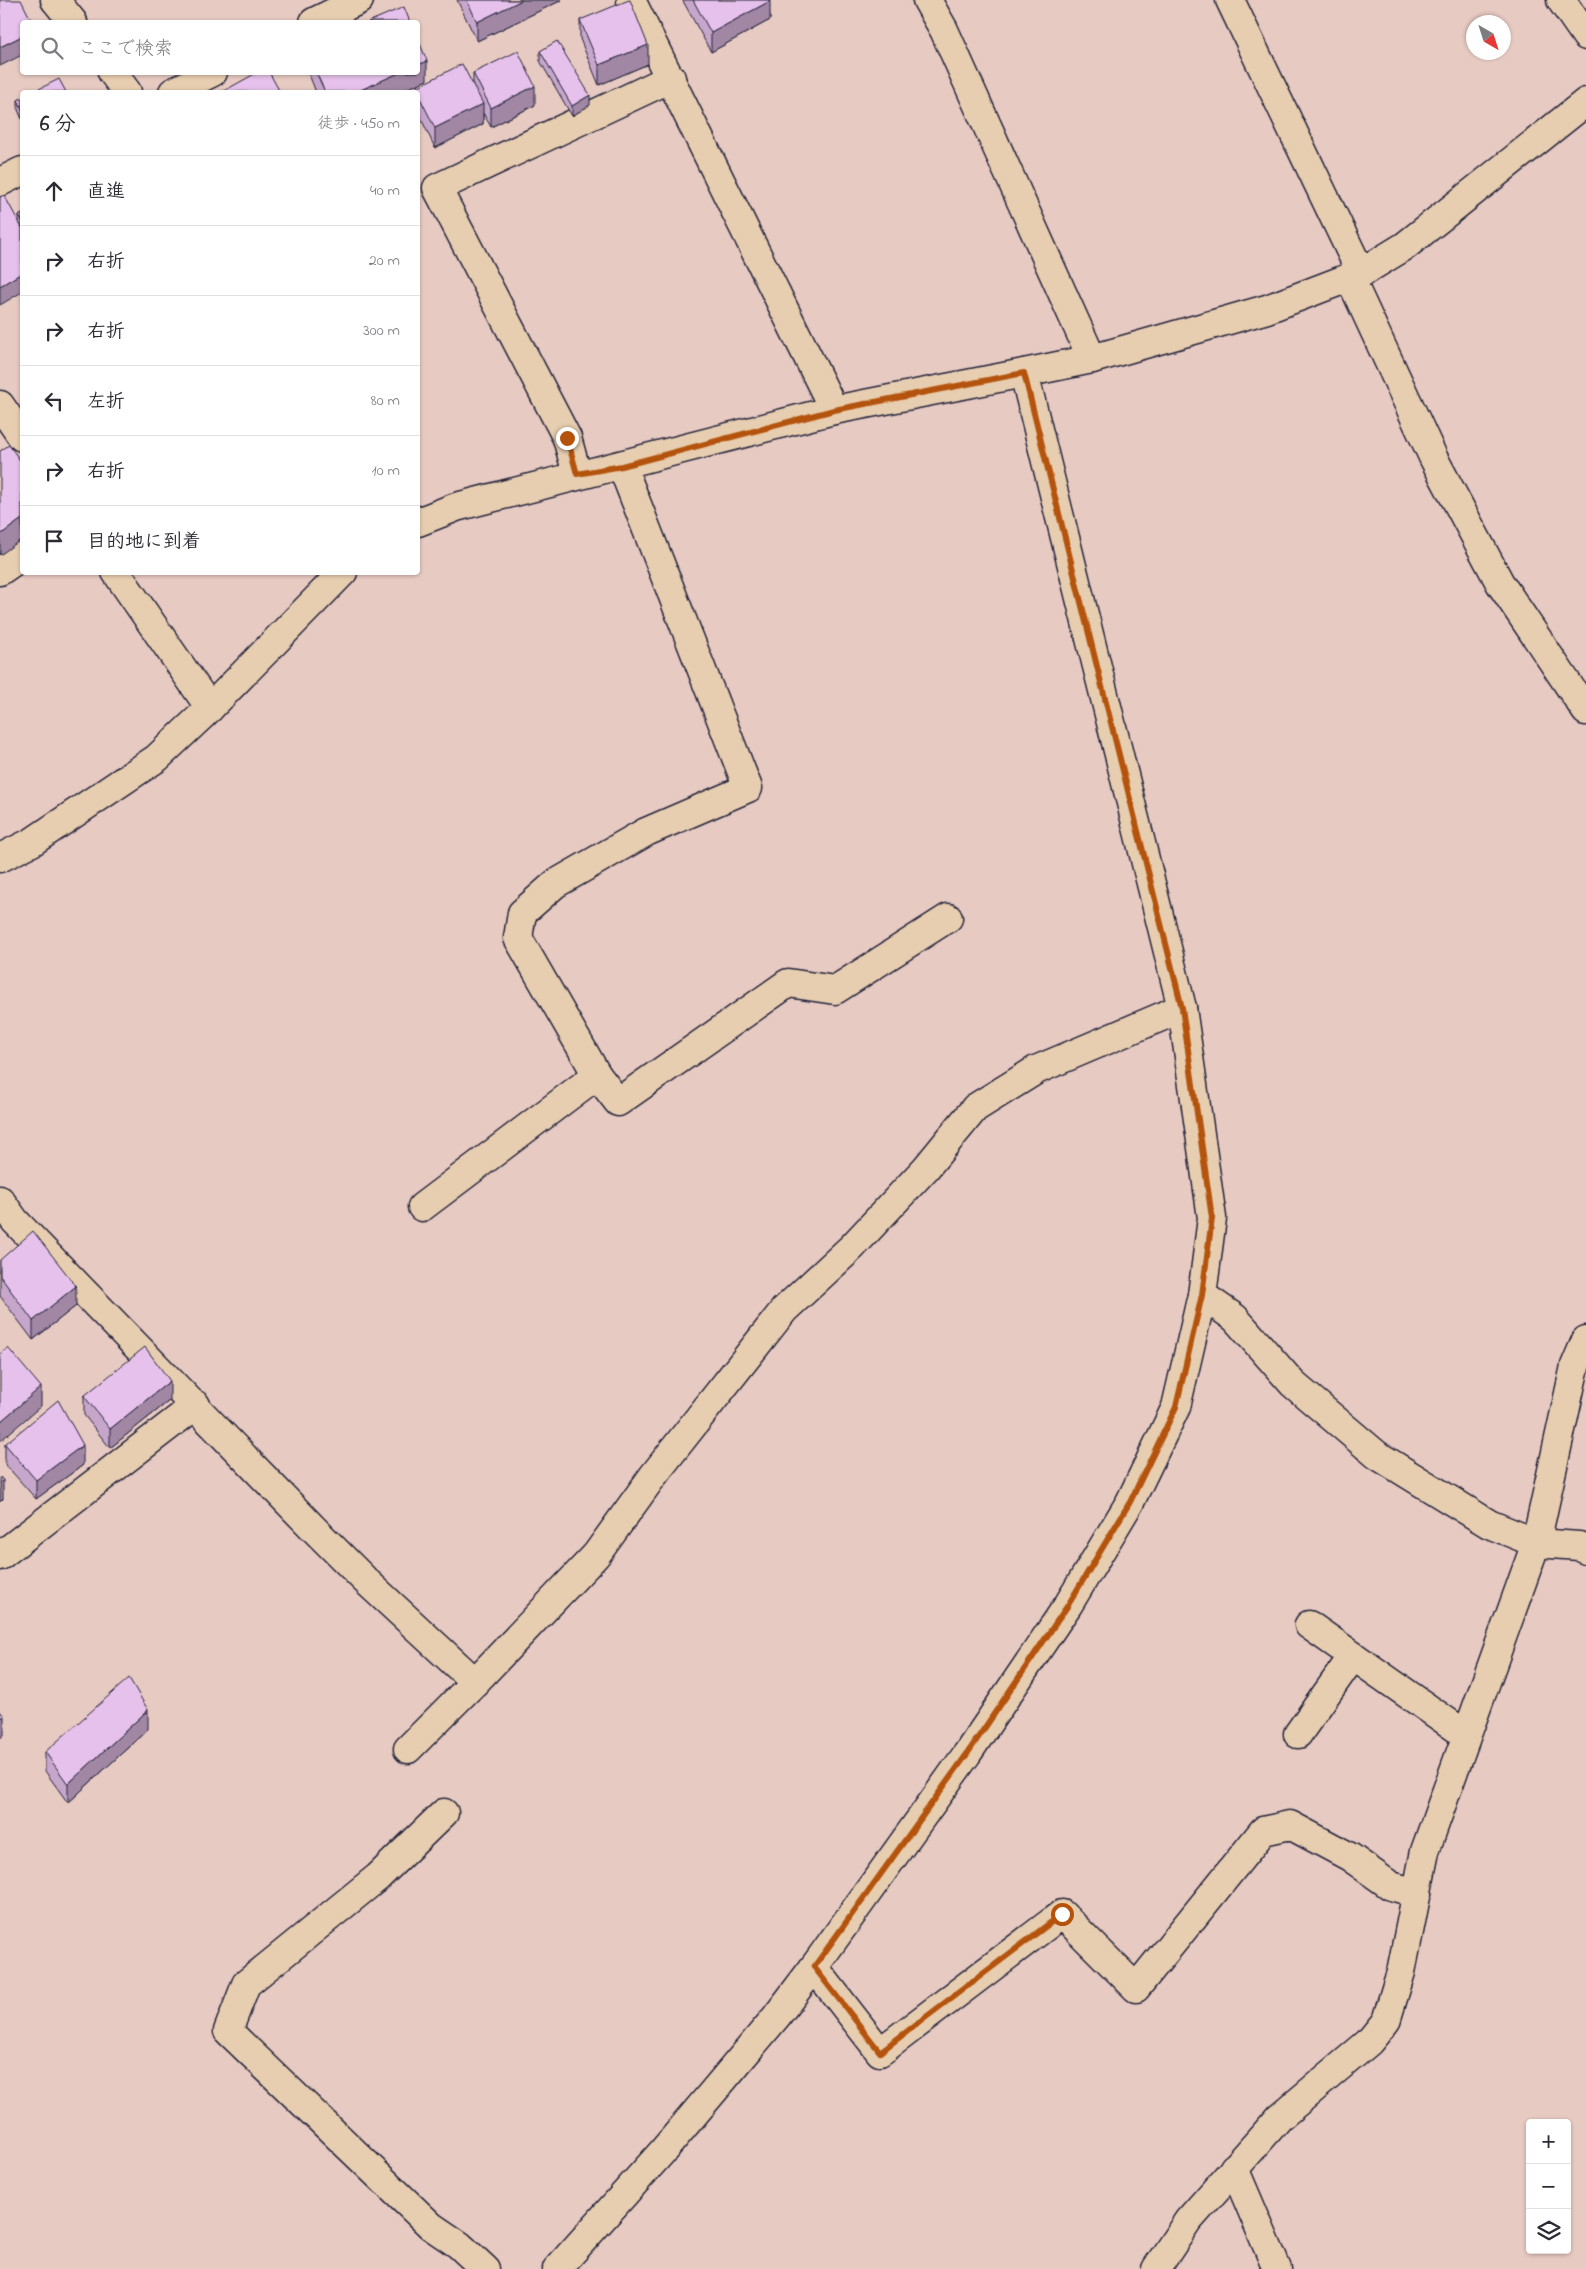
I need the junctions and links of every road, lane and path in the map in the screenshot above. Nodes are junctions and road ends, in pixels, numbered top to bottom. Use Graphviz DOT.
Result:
graph roads {
  1 [pos="55,0"];
  2 [pos="359,0"];
  3 [pos="631,0"];
  4 [pos="927,0"];
  5 [pos="1230,0"];
  6 [pos="1561,0"];
  7 [pos="321,12"];
  8 [pos="71,20"];
  9 [pos="1586,36"];
  10 [pos="114,75"];
  11 [pos="207,75"];
  12 [pos="671,78"];
  13 [pos="126,90"];
  14 [pos="177,90"];
  15 [pos="1586,102"];
  16 [pos="20,171"];
  17 [pos="0,182"];
  18 [pos="427,193"];
  19 [pos="1355,276"];
  20 [pos="1092,359"];
  21 [pos="1024,373"];
  22 [pos="0,405"];
  23 [pos="834,410"];
  24 [pos="20,434"];
  25 [pos="622,466"];
  26 [pos="577,474"];
  27 [pos="420,521"];
  28 [pos="20,557"];
  29 [pos="0,571"];
  30 [pos="118,575"];
  31 [pos="340,575"];
  32 [pos="210,708"];
  33 [pos="1586,711"];
  34 [pos="0,858"];
  35 [pos="948,918"];
  36 [pos="1182,1008"];
  37 [pos="597,1075"];
  38 [pos="422,1207"];
  39 [pos="5,1218"];
  40 [pos="1202,1295"];
  41 [pos="1586,1340"];
  42 [pos="196,1405"];
  43 [pos="1536,1543"];
  44 [pos="1586,1550"];
  45 [pos="0,1556"];
  46 [pos="1309,1625"];
  47 [pos="1353,1656"];
  48 [pos="475,1682"];
  49 [pos="1298,1734"];
  50 [pos="1466,1735"];
  51 [pos="408,1749"];
  52 [pos="444,1813"];
  53 [pos="1417,1894"];
  54 [pos="814,1967"];
  55 [pos="1234,2168"];
  56 [pos="485,2269"];
  57 [pos="557,2269"];
  58 [pos="1156,2269"];
  59 [pos="1276,2269"];
  1 -- 8 [label="street"];
  2 -- 7 [label="street"];
  3 -- 12 [label="street"];
  4 -- 20 [label="street"];
  5 -- 19 [label="street"];
  6 -- 9 [label="street"];
  10 -- 13 [label="street"];
  11 -- 14 [label="street"];
  12 -- 18 [label="street"];
  12 -- 23 [label="street"];
  15 -- 19 [label="street"];
  16 -- 17 [label="street"];
  18 -- 26 [label="street"];
  19 -- 20 [label="street"];
  19 -- 33 [label="street"];
  20 -- 21 [label="street"];
  21 -- 23 [label="street"];
  21 -- 36 [label="street"];
  22 -- 24 [label="street"];
  23 -- 25 [label="street"];
  25 -- 26 [label="street"];
  25 -- 37 [label="street"];
  26 -- 27 [label="street"];
  28 -- 29 [label="street"];
  30 -- 32 [label="street"];
  31 -- 32 [label="street"];
  32 -- 34 [label="street"];
  35 -- 37 [label="street"];
  36 -- 40 [label="street"];
  36 -- 48 [label="street"];
  37 -- 38 [label="street"];
  39 -- 42 [label="street"];
  40 -- 43 [label="street"];
  40 -- 54 [label="street"];
  41 -- 43 [label="street"];
  42 -- 45 [label="street"];
  42 -- 48 [label="street"];
  43 -- 44 [label="street"];
  43 -- 50 [label="street"];
  46 -- 47 [label="street"];
  47 -- 49 [label="street"];
  47 -- 50 [label="street"];
  48 -- 51 [label="street"];
  50 -- 53 [label="street"];
  52 -- 56 [label="street"];
  53 -- 54 [label="street"];
  53 -- 55 [label="street"];
  54 -- 57 [label="street"];
  55 -- 58 [label="street"];
  55 -- 59 [label="street"];
}
